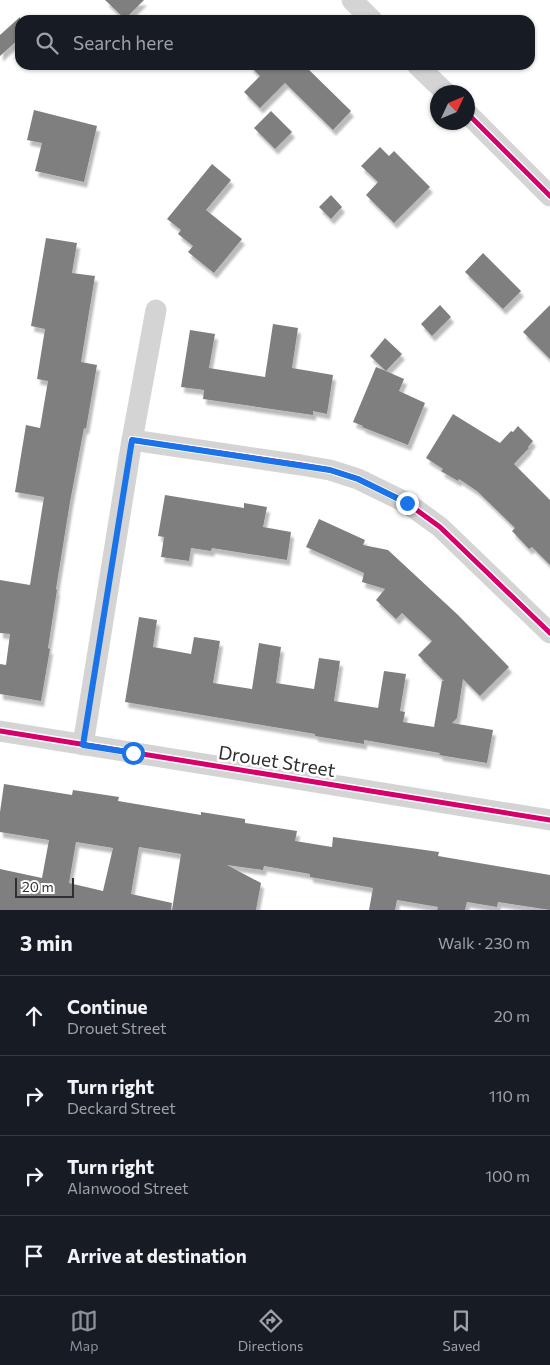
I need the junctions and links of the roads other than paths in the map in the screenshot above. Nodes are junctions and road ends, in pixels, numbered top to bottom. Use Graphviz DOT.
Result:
graph roads {
  1 [pos="352,0"];
  2 [pos="367,15"];
  3 [pos="423,70"];
  4 [pos="438,85"];
  5 [pos="475,121"];
  6 [pos="550,196"];
  7 [pos="156,310"];
  8 [pos="132,440"];
  9 [pos="550,633"];
  10 [pos="0,731"];
  11 [pos="83,745"];
  12 [pos="550,820"];
  1 -- 2 [label="street"];
  3 -- 4 [label="street"];
  5 -- 6 [label="street"];
  7 -- 8 [label="street"];
  8 -- 9 [label="street"];
  8 -- 11 [label="street"];
  10 -- 11 [label="street, Drouet Street"];
  11 -- 12 [label="street, Drouet Street"];
}
